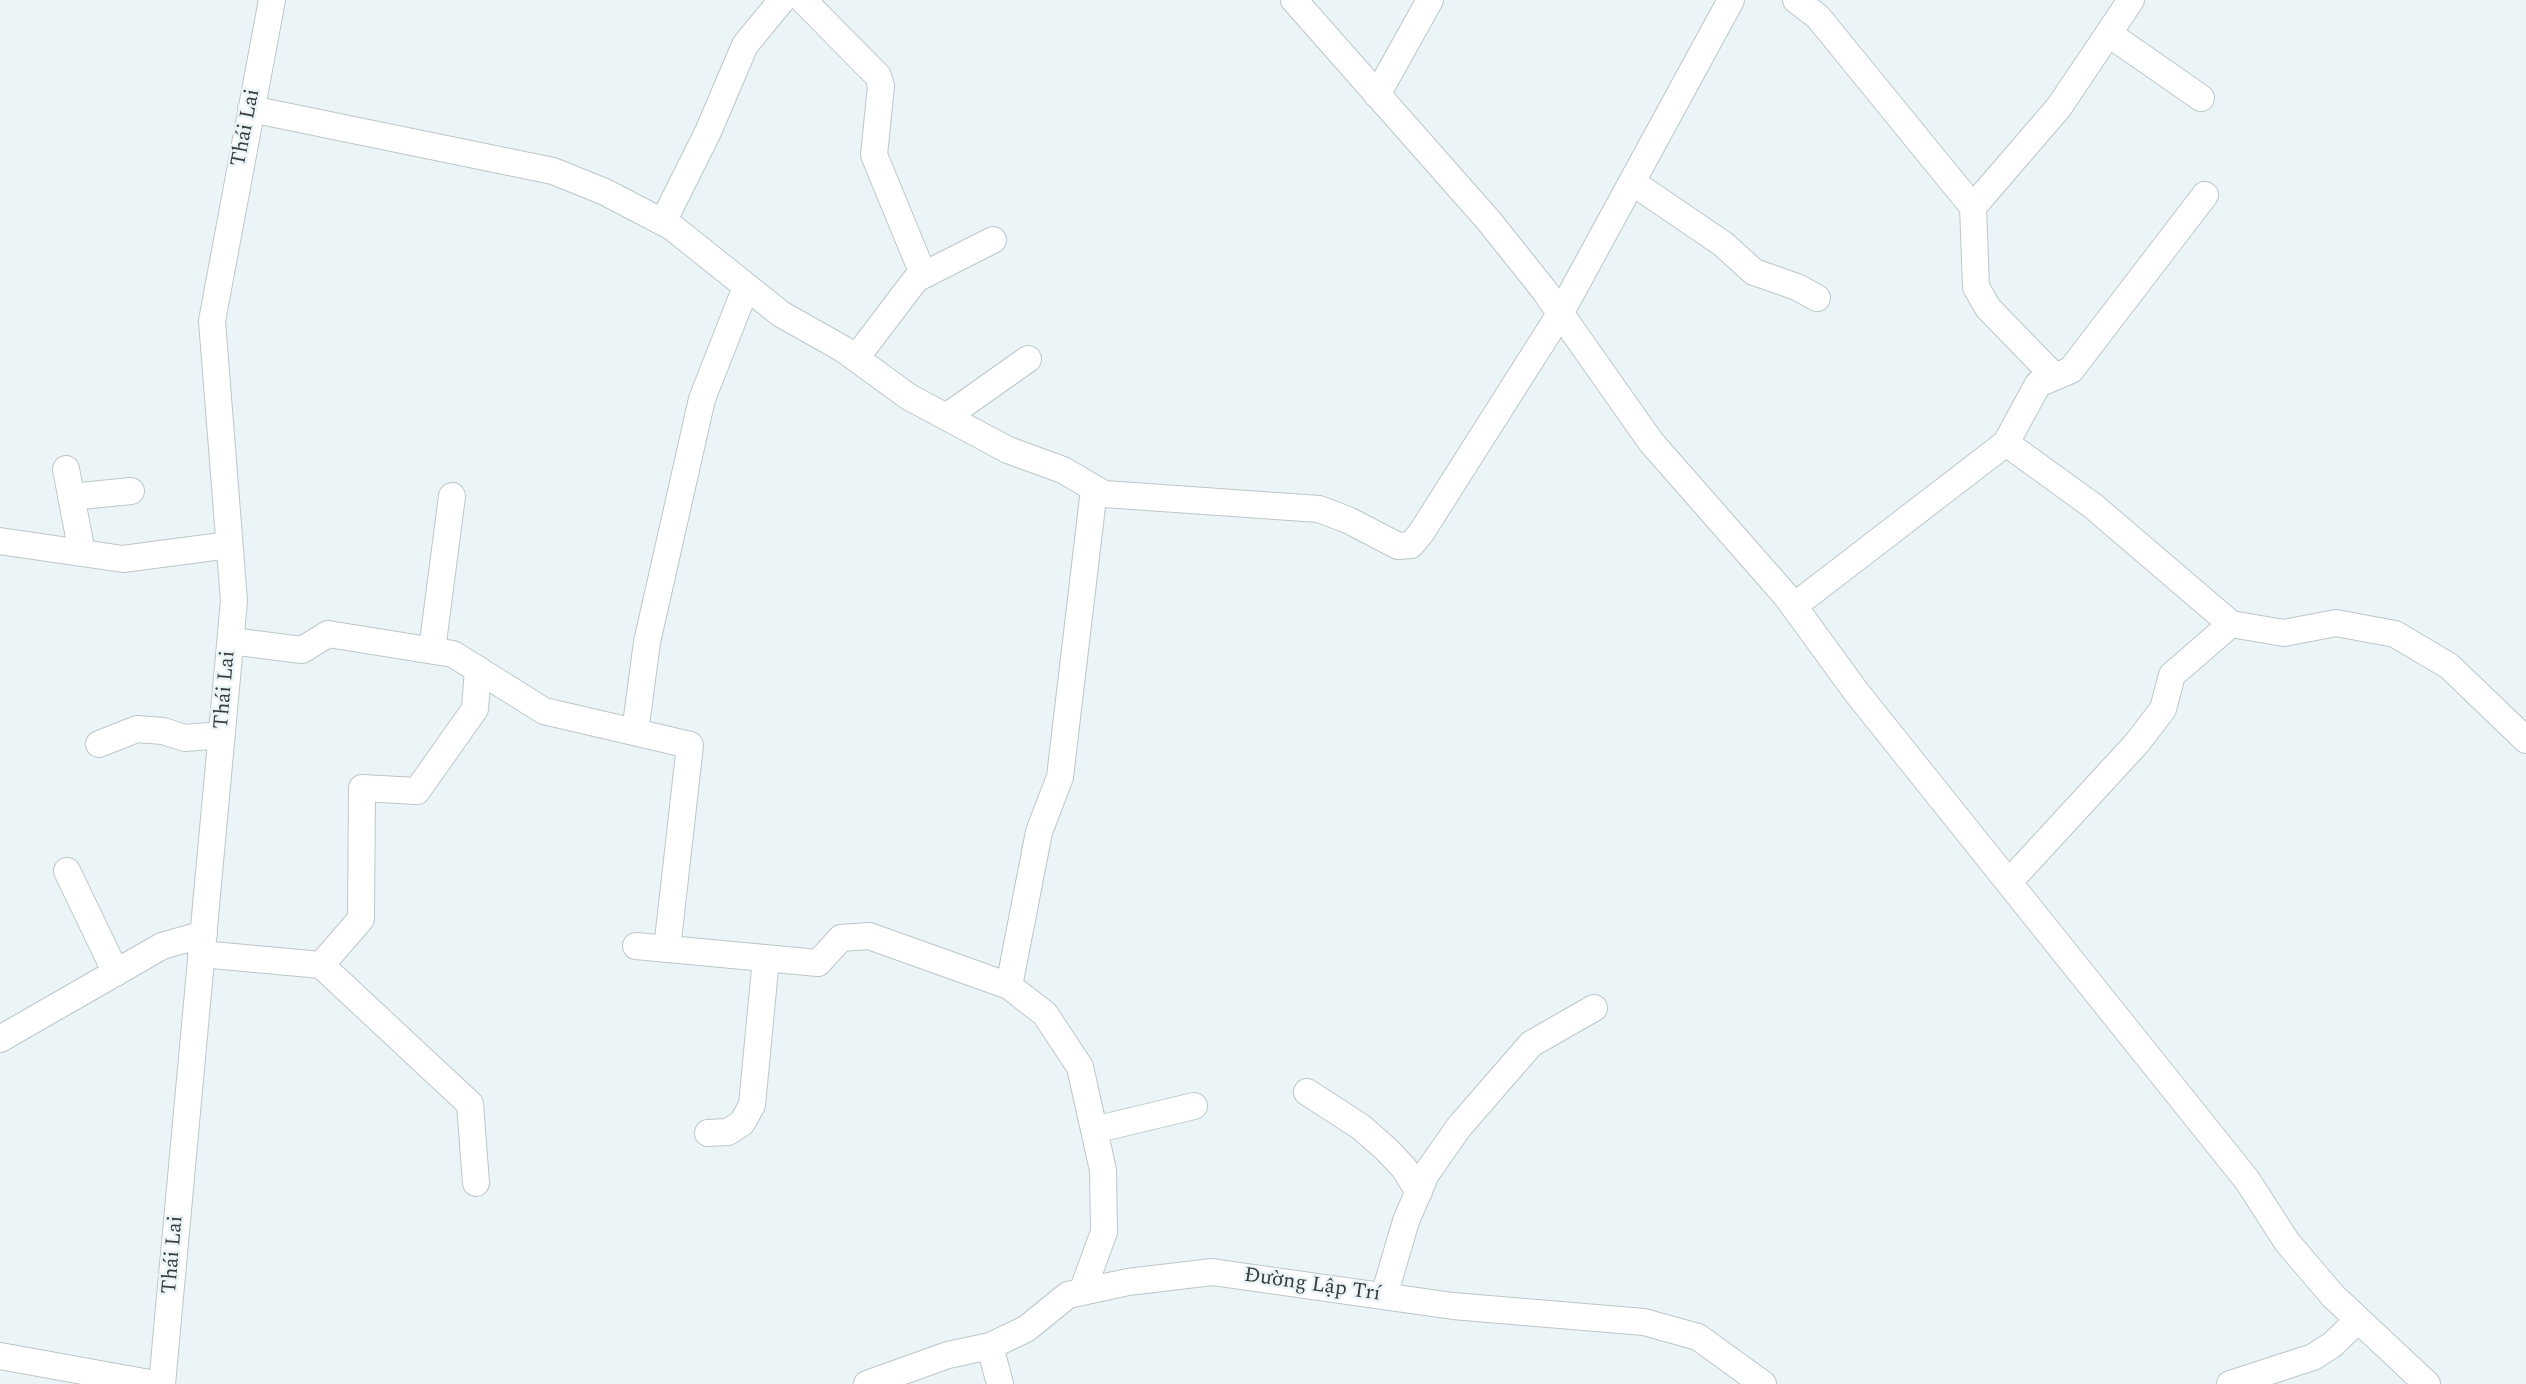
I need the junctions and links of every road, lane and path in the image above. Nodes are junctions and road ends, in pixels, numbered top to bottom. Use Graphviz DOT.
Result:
graph roads {
  1 [pos="272,0"];
  2 [pos="782,0"];
  3 [pos="803,0"];
  4 [pos="1294,0"];
  5 [pos="1430,0"];
  6 [pos="1731,0"];
  7 [pos="1796,0"];
  8 [pos="2131,0"];
  9 [pos="2109,34"];
  10 [pos="1377,94"];
  11 [pos="2202,98"];
  12 [pos="251,109"];
  13 [pos="1632,182"];
  14 [pos="2206,195"];
  15 [pos="1973,207"];
  16 [pos="663,222"];
  17 [pos="993,240"];
  18 [pos="923,274"];
  19 [pos="746,287"];
  20 [pos="1816,299"];
  21 [pos="1560,314"];
  22 [pos="856,358"];
  23 [pos="1028,359"];
  24 [pos="2055,377"];
  25 [pos="946,417"];
  26 [pos="2006,443"];
  27 [pos="66,470"];
  28 [pos="1094,489"];
  29 [pos="131,491"];
  30 [pos="452,496"];
  31 [pos="71,497"];
  32 [pos="0,541"];
  33 [pos="229,545"];
  34 [pos="82,553"];
  35 [pos="1794,606"];
  36 [pos="2231,624"];
  37 [pos="230,641"];
  38 [pos="432,650"];
  39 [pos="478,669"];
  40 [pos="635,732"];
  41 [pos="222,735"];
  42 [pos="2526,740"];
  43 [pos="99,744"];
  44 [pos="68,870"];
  45 [pos="2009,882"];
  46 [pos="203,944"];
  47 [pos="636,946"];
  48 [pos="667,949"];
  49 [pos="766,958"];
  50 [pos="321,965"];
  51 [pos="116,973"];
  52 [pos="1009,986"];
  53 [pos="1594,1008"];
  54 [pos="0,1039"];
  55 [pos="1307,1092"];
  56 [pos="1194,1106"];
  57 [pos="1094,1130"];
  58 [pos="708,1133"];
  59 [pos="476,1183"];
  60 [pos="1419,1192"];
  61 [pos="1082,1292"];
  62 [pos="1384,1296"];
  63 [pos="2358,1320"];
  64 [pos="990,1346"];
  65 [pos="0,1356"];
  66 [pos="155,1384"];
  67 [pos="162,1384"];
  68 [pos="867,1384"];
  69 [pos="1000,1384"];
  70 [pos="1763,1384"];
  71 [pos="2230,1384"];
  72 [pos="2427,1384"];
  1 -- 12 [label="street, Thái Lai"];
  2 -- 16 [label="street"];
  3 -- 18 [label="street"];
  4 -- 10 [label="street"];
  5 -- 10 [label="street"];
  6 -- 13 [label="street"];
  7 -- 15 [label="street"];
  8 -- 9 [label="street"];
  9 -- 11 [label="street"];
  9 -- 15 [label="street"];
  10 -- 21 [label="street"];
  12 -- 16 [label="street"];
  12 -- 33 [label="street, Thái Lai"];
  13 -- 20 [label="street"];
  13 -- 21 [label="street"];
  14 -- 24 [label="street"];
  15 -- 24 [label="street"];
  16 -- 19 [label="street"];
  17 -- 18 [label="street"];
  18 -- 22 [label="street"];
  19 -- 22 [label="street"];
  19 -- 40 [label="street"];
  21 -- 28 [label="street"];
  21 -- 35 [label="street"];
  22 -- 25 [label="street"];
  23 -- 25 [label="street"];
  24 -- 26 [label="street"];
  25 -- 28 [label="street"];
  26 -- 35 [label="street"];
  26 -- 36 [label="street"];
  27 -- 31 [label="street"];
  28 -- 52 [label="street"];
  29 -- 31 [label="street"];
  30 -- 38 [label="street"];
  31 -- 34 [label="street"];
  32 -- 34 [label="street"];
  33 -- 34 [label="street"];
  33 -- 37 [label="street, Thái Lai"];
  35 -- 45 [label="street"];
  36 -- 42 [label="street"];
  36 -- 45 [label="street"];
  37 -- 38 [label="street"];
  37 -- 41 [label="street, Thái Lai"];
  38 -- 39 [label="street"];
  39 -- 40 [label="street"];
  39 -- 50 [label="street"];
  40 -- 48 [label="street"];
  41 -- 43 [label="street"];
  41 -- 46 [label="street, Thái Lai"];
  44 -- 51 [label="street"];
  45 -- 63 [label="street"];
  46 -- 50 [label="street"];
  46 -- 51 [label="street"];
  46 -- 67 [label="street, Thái Lai"];
  47 -- 48 [label="street"];
  48 -- 49 [label="street"];
  49 -- 52 [label="street"];
  49 -- 58 [label="street"];
  50 -- 59 [label="street"];
  51 -- 54 [label="street"];
  52 -- 57 [label="street"];
  53 -- 60 [label="street"];
  55 -- 60 [label="street"];
  56 -- 57 [label="street"];
  57 -- 61 [label="street"];
  60 -- 62 [label="street"];
  61 -- 62 [label="street, Đường Lập Trí"];
  61 -- 64 [label="street, Đường Lập Trí"];
  62 -- 70 [label="street, Đường Lập Trí"];
  63 -- 71 [label="street"];
  63 -- 72 [label="street"];
  64 -- 68 [label="street, Đường Lập Trí"];
  64 -- 69 [label="street"];
  65 -- 66 [label="street"];
}
